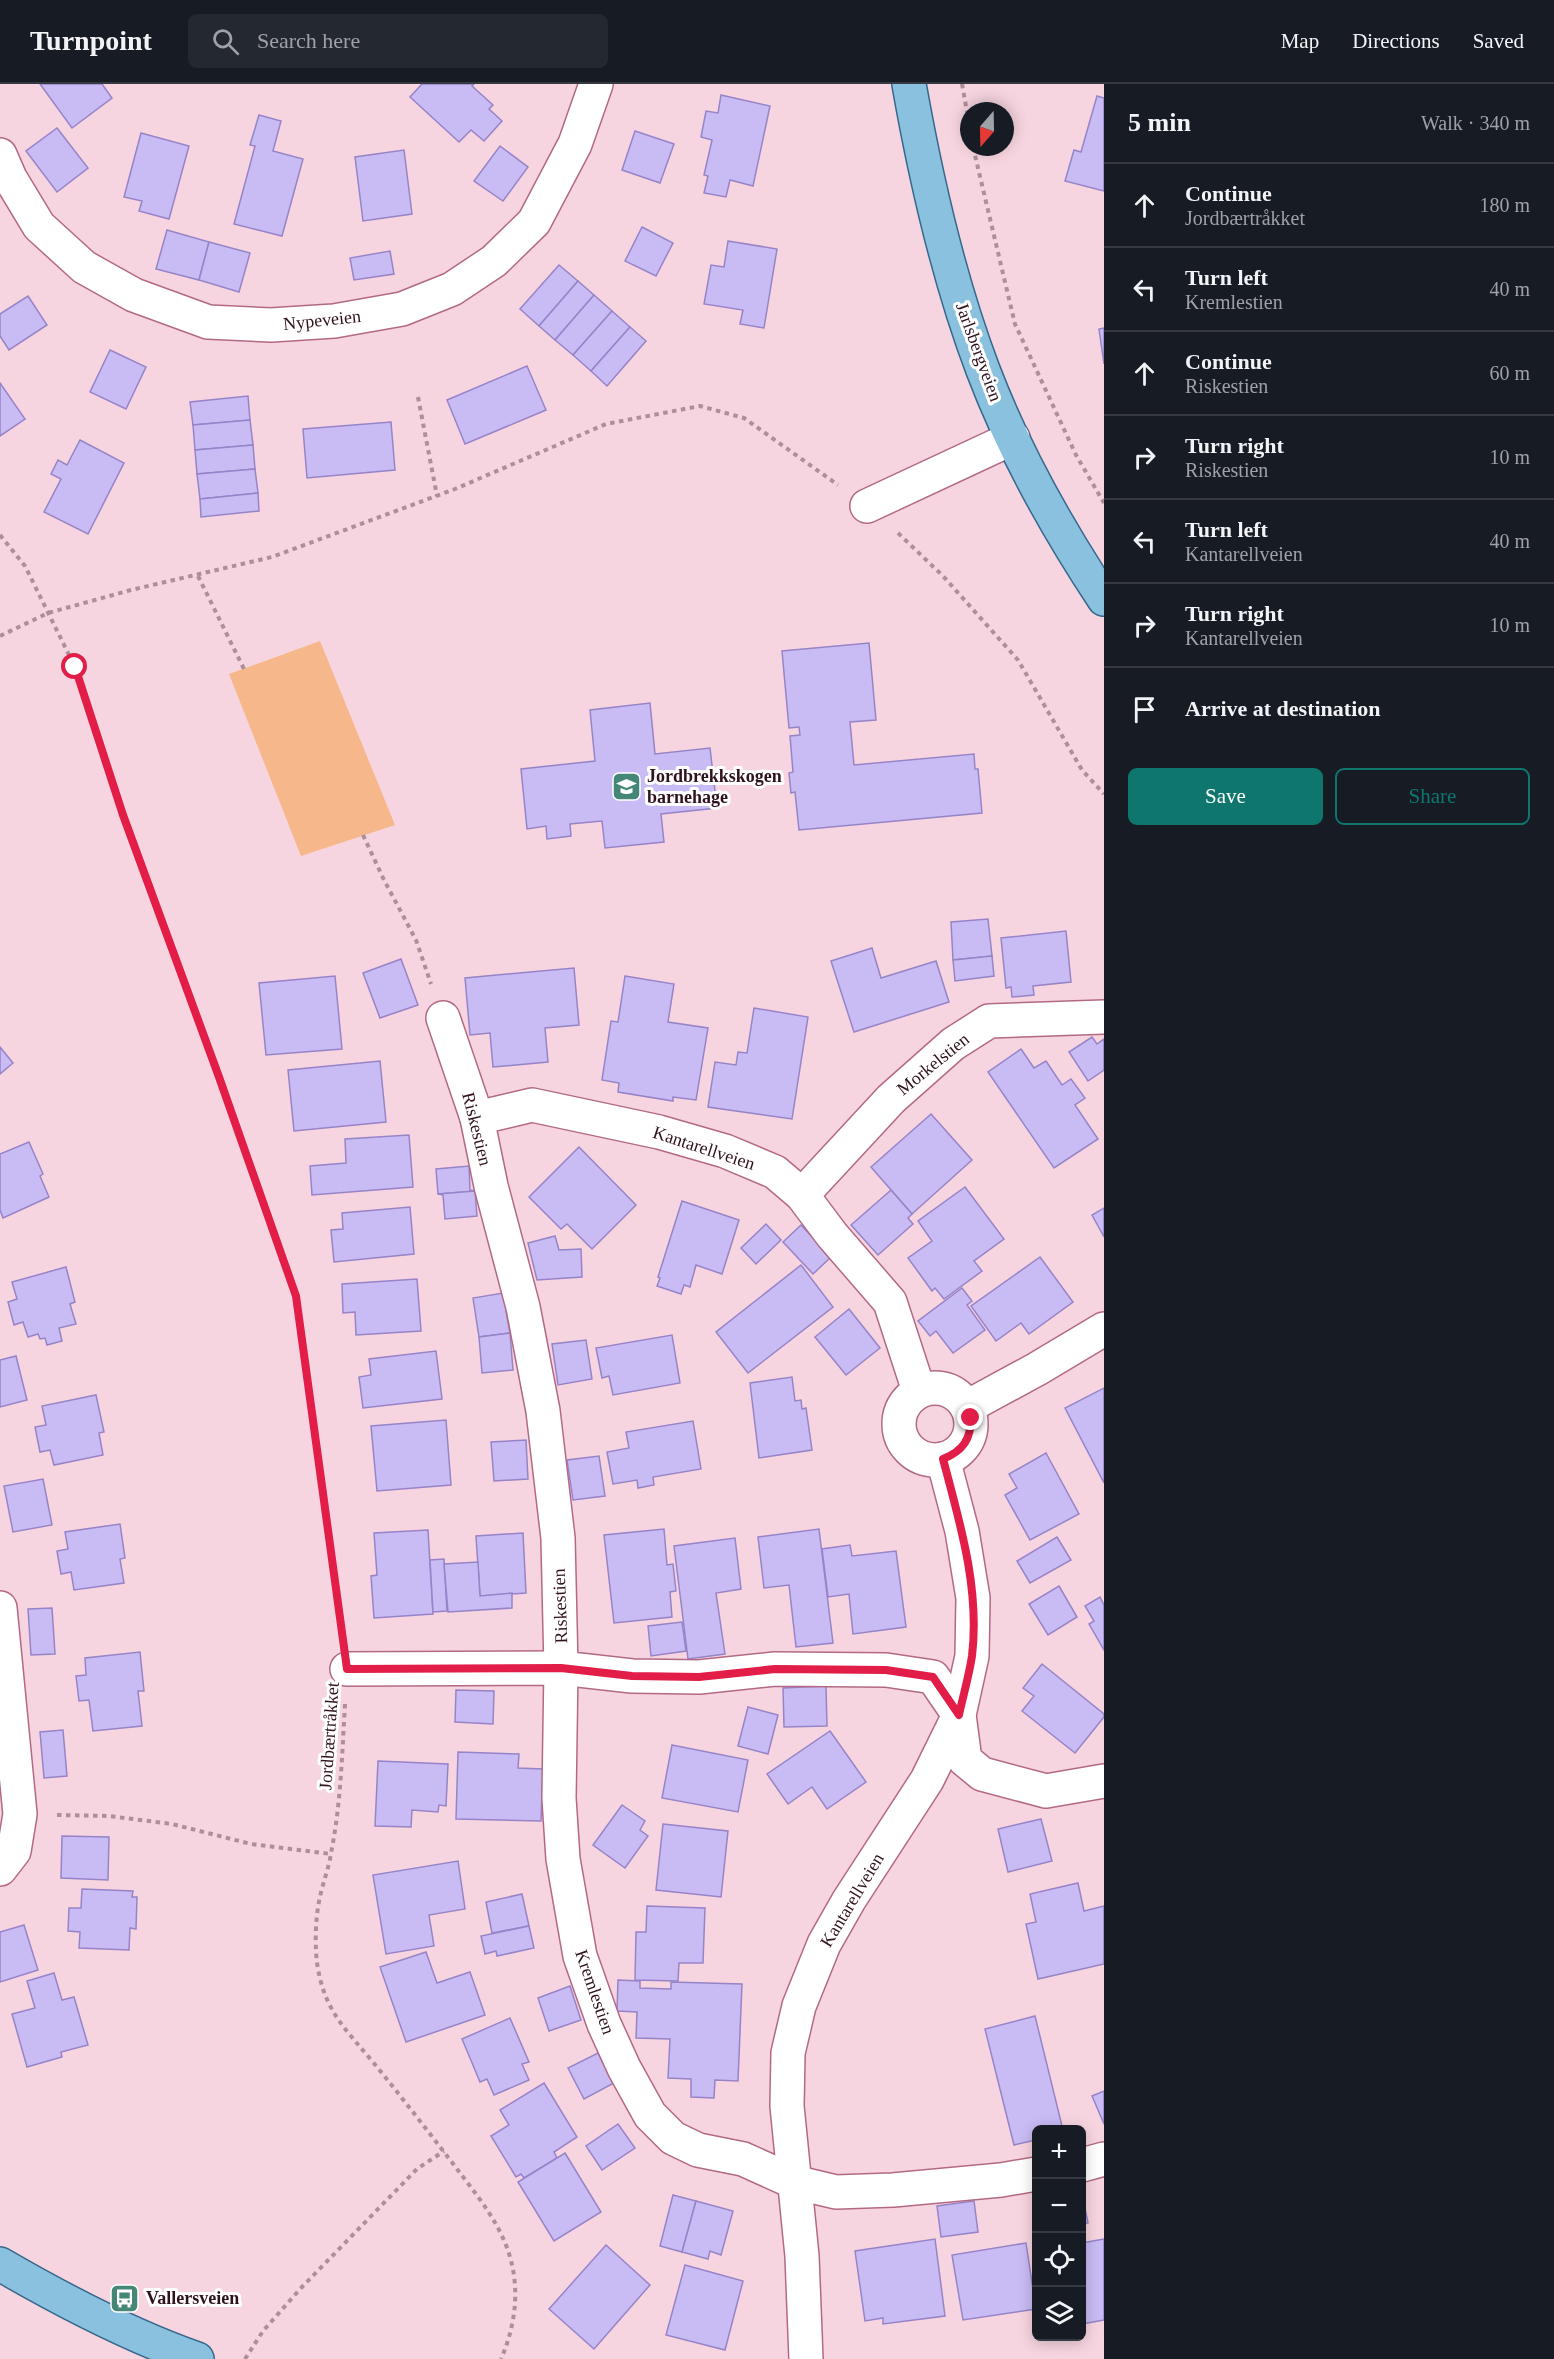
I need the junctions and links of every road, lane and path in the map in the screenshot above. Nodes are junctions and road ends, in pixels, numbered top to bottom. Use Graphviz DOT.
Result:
graph roads {
  1 [pos="596,84"];
  2 [pos="909,84"];
  3 [pos="962,84"];
  4 [pos="965,102"];
  5 [pos="0,155"];
  6 [pos="975,156"];
  7 [pos="418,397"];
  8 [pos="1013,438"];
  9 [pos="437,496"];
  10 [pos="1104,503"];
  11 [pos="867,506"];
  12 [pos="0,535"];
  13 [pos="198,576"];
  14 [pos="1104,599"];
  15 [pos="48,613"];
  16 [pos="0,636"];
  17 [pos="244,669"];
  18 [pos="1104,794"];
  19 [pos="363,835"];
  20 [pos="1104,1017"];
  21 [pos="443,1018"];
  22 [pos="477,1118"];
  23 [pos="802,1195"];
  24 [pos="1104,1329"];
  25 [pos="919,1390"];
  26 [pos="967,1407"];
  27 [pos="943,1459"];
  28 [pos="0,1608"];
  29 [pos="561,1668"];
  30 [pos="347,1669"];
  31 [pos="959,1715"];
  32 [pos="1104,1781"];
  33 [pos="20,1814"];
  34 [pos="331,1854"];
  35 [pos="0,1869"];
  36 [pos="444,2151"];
  37 [pos="1104,2159"];
  38 [pos="1086,2164"];
  39 [pos="1032,2175"];
  40 [pos="794,2182"];
  41 [pos="0,2264"];
  42 [pos="197,2359"];
  43 [pos="245,2359"];
  44 [pos="501,2359"];
  45 [pos="806,2359"];
  1 -- 5 [label="street, Nypeveien"];
  2 -- 8 [label="main road, Jarlsbergveien"];
  3 -- 4 [label="path"];
  6 -- 10 [label="path"];
  7 -- 9 [label="path"];
  8 -- 11 [label="street"];
  8 -- 14 [label="main road, Jarlsbergveien"];
  9 -- 11 [label="path"];
  9 -- 13 [label="path"];
  11 -- 18 [label="path"];
  12 -- 15 [label="path, Jordbærtråkket"];
  13 -- 15 [label="path"];
  13 -- 17 [label="path"];
  15 -- 16 [label="path"];
  15 -- 30 [label="path, Jordbærtråkket"];
  19 -- 21 [label="path"];
  20 -- 23 [label="street, Morkelstien"];
  21 -- 22 [label="street, Riskestien"];
  22 -- 23 [label="street, Kantarellveien"];
  22 -- 29 [label="street, Riskestien"];
  23 -- 25 [label="street, Kantarellveien"];
  24 -- 26 [label="street"];
  25 -- 26 [label="street"];
  25 -- 27 [label="street"];
  26 -- 27 [label="street"];
  27 -- 31 [label="street, Kantarellveien"];
  28 -- 33 [label="street"];
  29 -- 30 [label="street"];
  29 -- 31 [label="street, Riskestien"];
  29 -- 40 [label="street, Kremlestien"];
  30 -- 34 [label="path, Jordbærtråkket"];
  31 -- 32 [label="street, Riskestien"];
  31 -- 40 [label="street, Kantarellveien"];
  33 -- 34 [label="path"];
  33 -- 35 [label="street"];
  34 -- 36 [label="path, Jordbærtråkket"];
  36 -- 43 [label="path"];
  36 -- 44 [label="path, Jordbærtråkket"];
  37 -- 38 [label="street"];
  39 -- 40 [label="street, Kremlestien"];
  40 -- 45 [label="street, Kantarellveien"];
  41 -- 42 [label="main road"];
}
